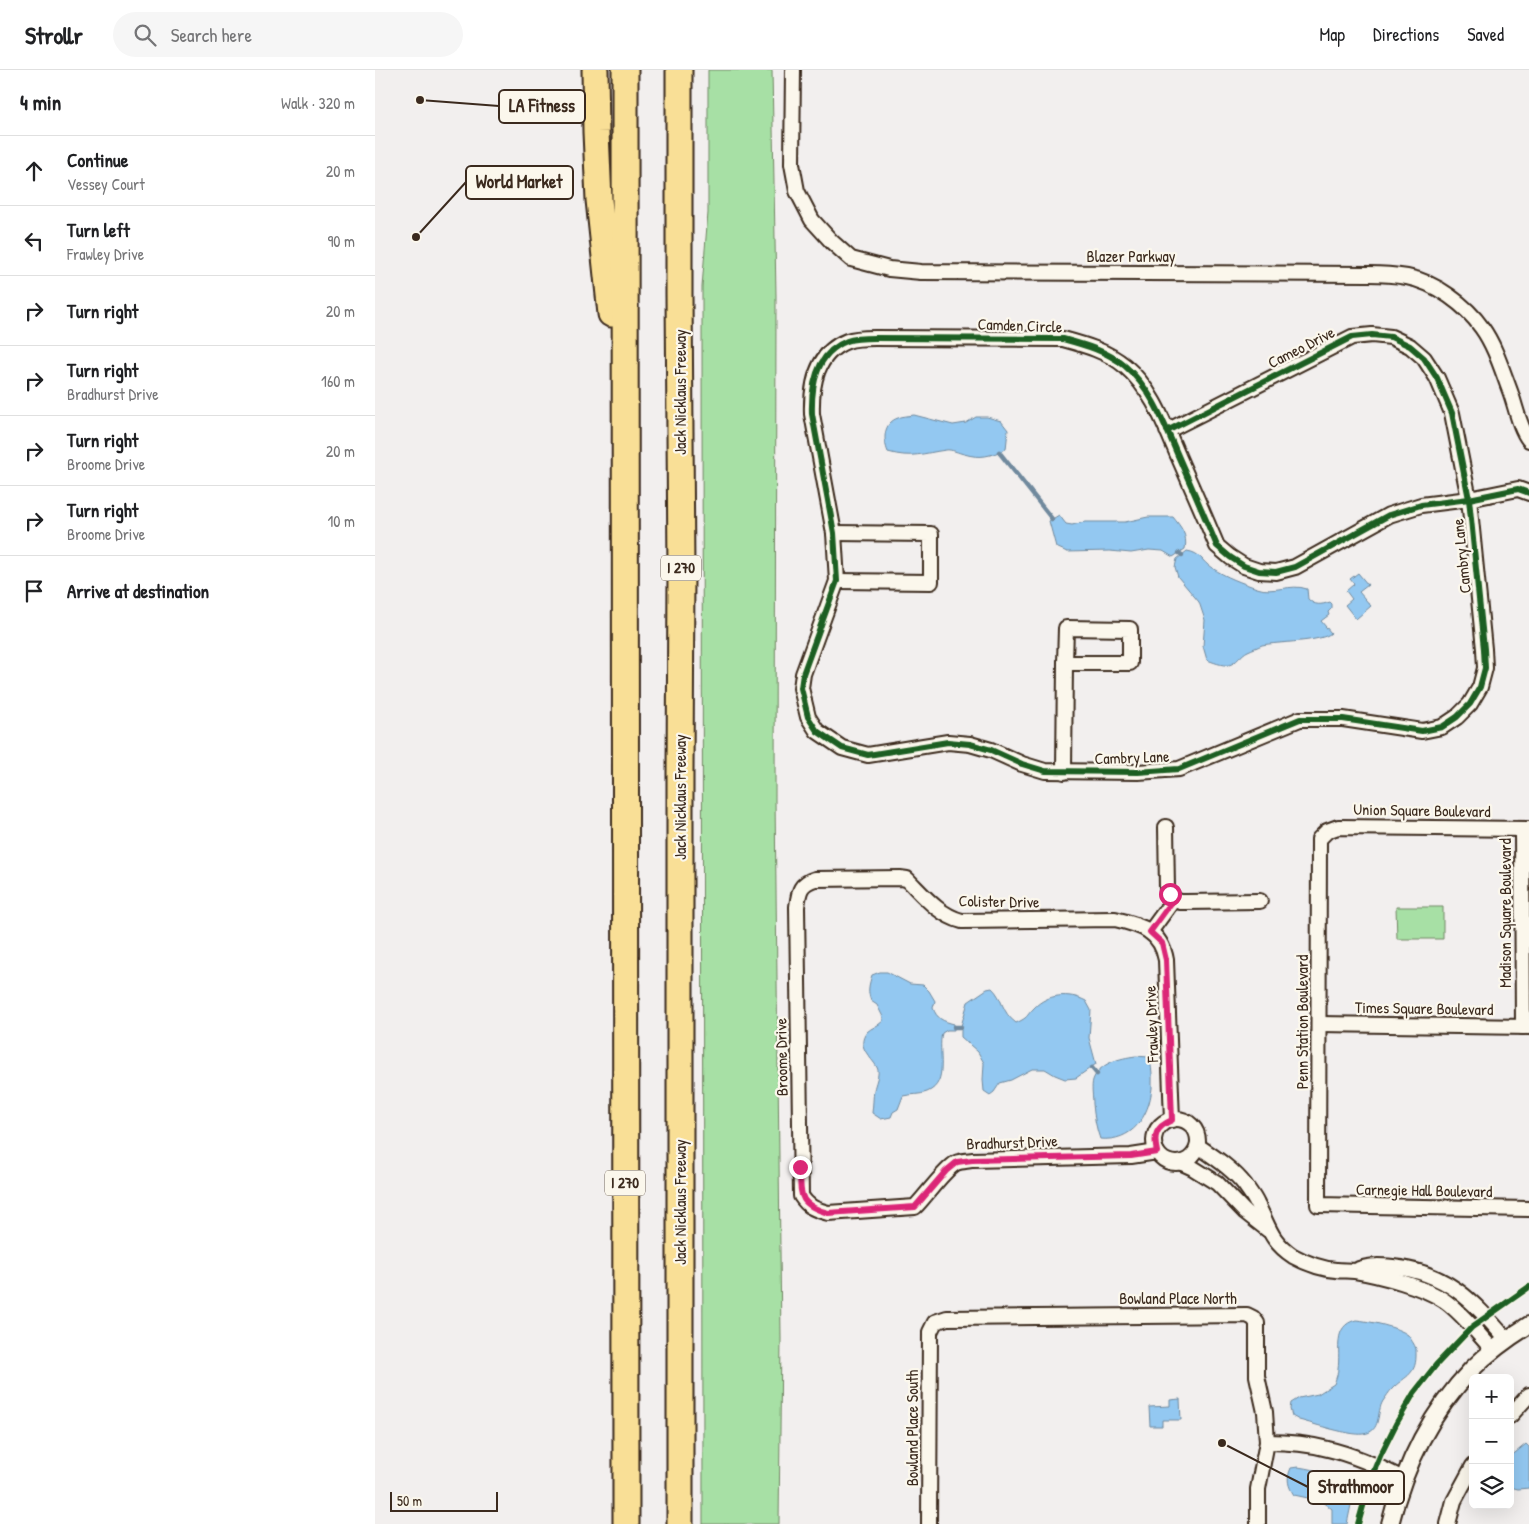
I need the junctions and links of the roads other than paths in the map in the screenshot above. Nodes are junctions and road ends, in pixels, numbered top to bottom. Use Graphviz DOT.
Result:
graph roads {
  1 [pos="595,70"];
  2 [pos="625,70"];
  3 [pos="679,70"];
  4 [pos="793,70"];
  5 [pos="1167,431"];
  6 [pos="1529,440"];
  7 [pos="625,453"];
  8 [pos="1529,493"];
  9 [pos="1469,499"];
  10 [pos="834,533"];
  11 [pos="837,581"];
  12 [pos="1065,663"];
  13 [pos="1064,772"];
  14 [pos="1166,827"];
  15 [pos="1525,829"];
  16 [pos="1319,839"];
  17 [pos="802,886"];
  18 [pos="1174,899"];
  19 [pos="1259,901"];
  20 [pos="1150,932"];
  21 [pos="1319,1024"];
  22 [pos="1526,1027"];
  23 [pos="1172,1120"];
  24 [pos="1198,1146"];
  25 [pos="1157,1152"];
  26 [pos="1182,1163"];
  27 [pos="1318,1205"];
  28 [pos="1529,1209"];
  29 [pos="828,1213"];
  30 [pos="1268,1230"];
  31 [pos="1354,1271"];
  32 [pos="1529,1325"];
  33 [pos="929,1332"];
  34 [pos="1506,1339"];
  35 [pos="1493,1350"];
  36 [pos="1529,1395"];
  37 [pos="1514,1412"];
  38 [pos="1267,1442"];
  39 [pos="1469,1473"];
  40 [pos="1403,1479"];
  41 [pos="626,1524"];
  42 [pos="680,1524"];
  43 [pos="929,1524"];
  44 [pos="1258,1524"];
  45 [pos="1390,1524"];
  46 [pos="1447,1524"];
  1 -- 7 [label="highway"];
  2 -- 7 [label="highway, I 270"];
  3 -- 42 [label="highway, Jack Nicklaus Freeway / I 270"];
  4 -- 6 [label="street, Blazer Parkway"];
  5 -- 9 [label="street, Camden Circle"];
  5 -- 9 [label="street, Cameo Drive"];
  5 -- 10 [label="street, Camden Circle"];
  7 -- 41 [label="highway, I 270"];
  8 -- 9 [label="street, Camden Circle"];
  9 -- 13 [label="street, Cambry Lane"];
  10 -- 11 [label="street, Cambry Lane"];
  10 -- 11 [label="street"];
  11 -- 13 [label="street, Cambry Lane"];
  12 -- 12 [label="street"];
  12 -- 13 [label="street"];
  14 -- 18 [label="street"];
  15 -- 16 [label="street, Union Square Boulevard"];
  15 -- 22 [label="street, Madison Square Boulevard"];
  16 -- 21 [label="street, Penn Station Boulevard"];
  17 -- 20 [label="street, Colister Drive"];
  17 -- 29 [label="street, Broome Drive"];
  18 -- 19 [label="street"];
  18 -- 20 [label="street"];
  20 -- 23 [label="street, Frawley Drive"];
  21 -- 22 [label="street, Times Square Boulevard"];
  21 -- 27 [label="street, Penn Station Boulevard"];
  23 -- 24 [label="street"];
  23 -- 25 [label="street"];
  24 -- 26 [label="street"];
  24 -- 30 [label="street"];
  25 -- 26 [label="street"];
  25 -- 29 [label="street, Bradhurst Drive"];
  26 -- 30 [label="street"];
  27 -- 28 [label="street, Carnegie Hall Boulevard"];
  30 -- 31 [label="street"];
  31 -- 34 [label="street"];
  31 -- 35 [label="street"];
  32 -- 34 [label="street"];
  33 -- 38 [label="street, Bowland Place North"];
  33 -- 43 [label="street, Bowland Place South"];
  34 -- 35 [label="street"];
  35 -- 40 [label="street"];
  36 -- 37 [label="street"];
  38 -- 40 [label="street"];
  38 -- 44 [label="street, Bowland Place North"];
  39 -- 46 [label="street"];
  40 -- 45 [label="street"];
}
